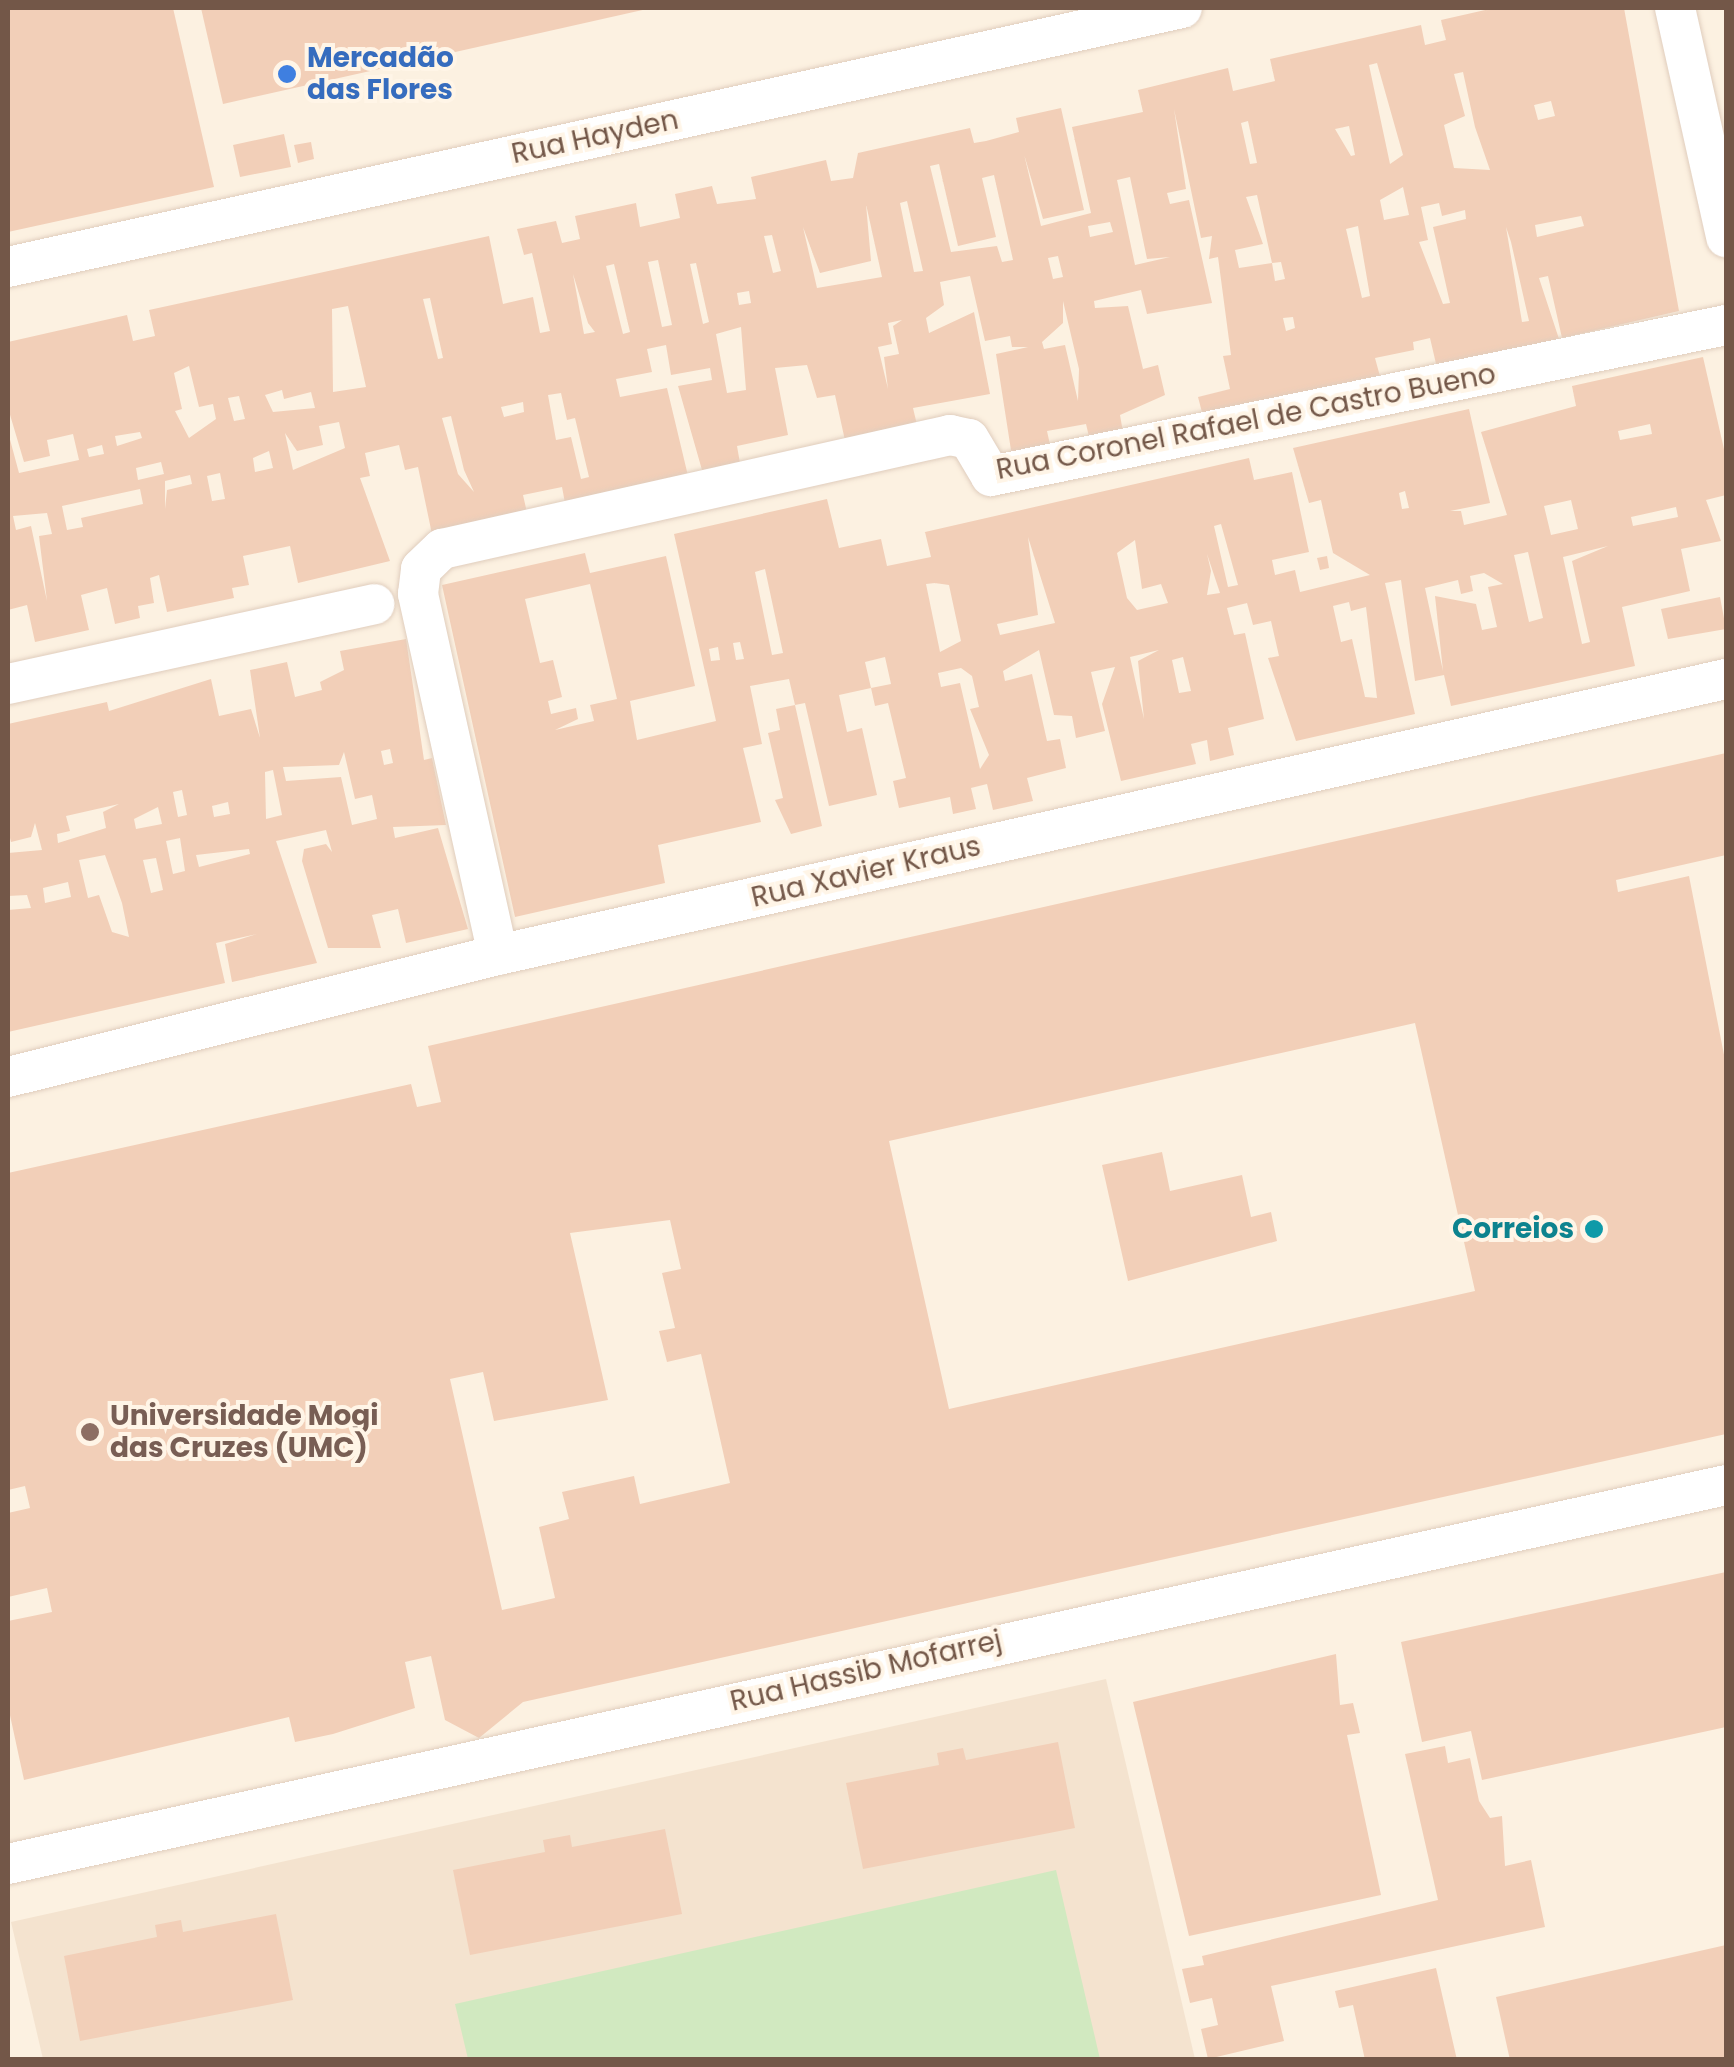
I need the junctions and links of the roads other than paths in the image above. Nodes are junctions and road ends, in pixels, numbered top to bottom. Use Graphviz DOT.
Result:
graph roads {
  1 [pos="1182,8"];
  2 [pos="1675,8"];
  3 [pos="1726,238"];
  4 [pos="8,267"];
  5 [pos="1726,325"];
  6 [pos="374,604"];
  7 [pos="1726,679"];
  8 [pos="8,684"];
  9 [pos="498,955"];
  10 [pos="8,1076"];
  11 [pos="1726,1485"];
  12 [pos="8,1864"];
  1 -- 4 [label="street, Rua Hayden"];
  2 -- 3 [label="street"];
  5 -- 9 [label="street, Rua Coronel Rafael de Castro Bueno"];
  6 -- 8 [label="street"];
  7 -- 9 [label="street, Rua Xavier Kraus"];
  9 -- 10 [label="street, Rua Xavier Kraus"];
  11 -- 12 [label="street, Rua Hassib Mofarrej"];
}
